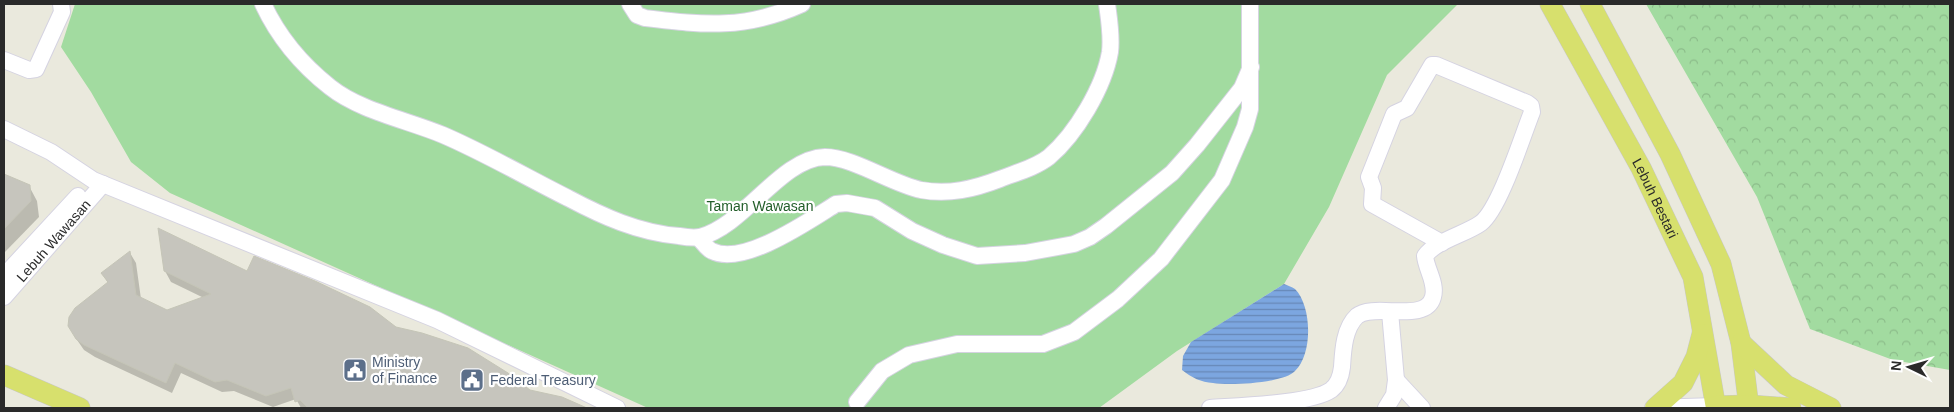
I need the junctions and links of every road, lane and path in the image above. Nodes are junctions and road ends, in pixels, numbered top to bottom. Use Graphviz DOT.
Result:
graph roads {
  1 [pos="61,4"];
  2 [pos="263,4"];
  3 [pos="630,4"];
  4 [pos="802,4"];
  5 [pos="1107,4"];
  6 [pos="1250,4"];
  7 [pos="1550,4"];
  8 [pos="1590,4"];
  9 [pos="4,60"];
  10 [pos="1251,67"];
  11 [pos="4,129"];
  12 [pos="98,182"];
  13 [pos="699,238"];
  14 [pos="1442,244"];
  15 [pos="4,276"];
  16 [pos="4,297"];
  17 [pos="1390,312"];
  18 [pos="1704,330"];
  19 [pos="1741,343"];
  20 [pos="4,375"];
  21 [pos="1396,380"];
  22 [pos="857,402"];
  23 [pos="1716,407"];
  24 [pos="1749,407"];
  25 [pos="80,408"];
  26 [pos="618,408"];
  27 [pos="1210,408"];
  28 [pos="1386,408"];
  29 [pos="1422,408"];
  30 [pos="1654,408"];
  31 [pos="1791,408"];
  32 [pos="1831,408"];
  1 -- 9 [label="street"];
  2 -- 13 [label="street"];
  3 -- 4 [label="street"];
  5 -- 13 [label="street"];
  6 -- 10 [label="street"];
  7 -- 18 [label="main road, Lebuh Bestari"];
  8 -- 19 [label="main road"];
  10 -- 13 [label="street"];
  10 -- 22 [label="street"];
  11 -- 12 [label="street"];
  12 -- 15 [label="street, Lebuh Wawasan"];
  12 -- 16 [label="street, Lebuh Wawasan"];
  12 -- 26 [label="street"];
  14 -- 14 [label="street"];
  14 -- 17 [label="street"];
  17 -- 21 [label="street"];
  17 -- 27 [label="street"];
  18 -- 23 [label="main road, Lebuh Bestari"];
  18 -- 30 [label="main road"];
  19 -- 24 [label="main road"];
  19 -- 32 [label="main road"];
  20 -- 25 [label="main road"];
  21 -- 28 [label="street"];
  21 -- 29 [label="street"];
  23 -- 24 [label="main road"];
  23 -- 30 [label="street"];
  24 -- 31 [label="main road"];
}
